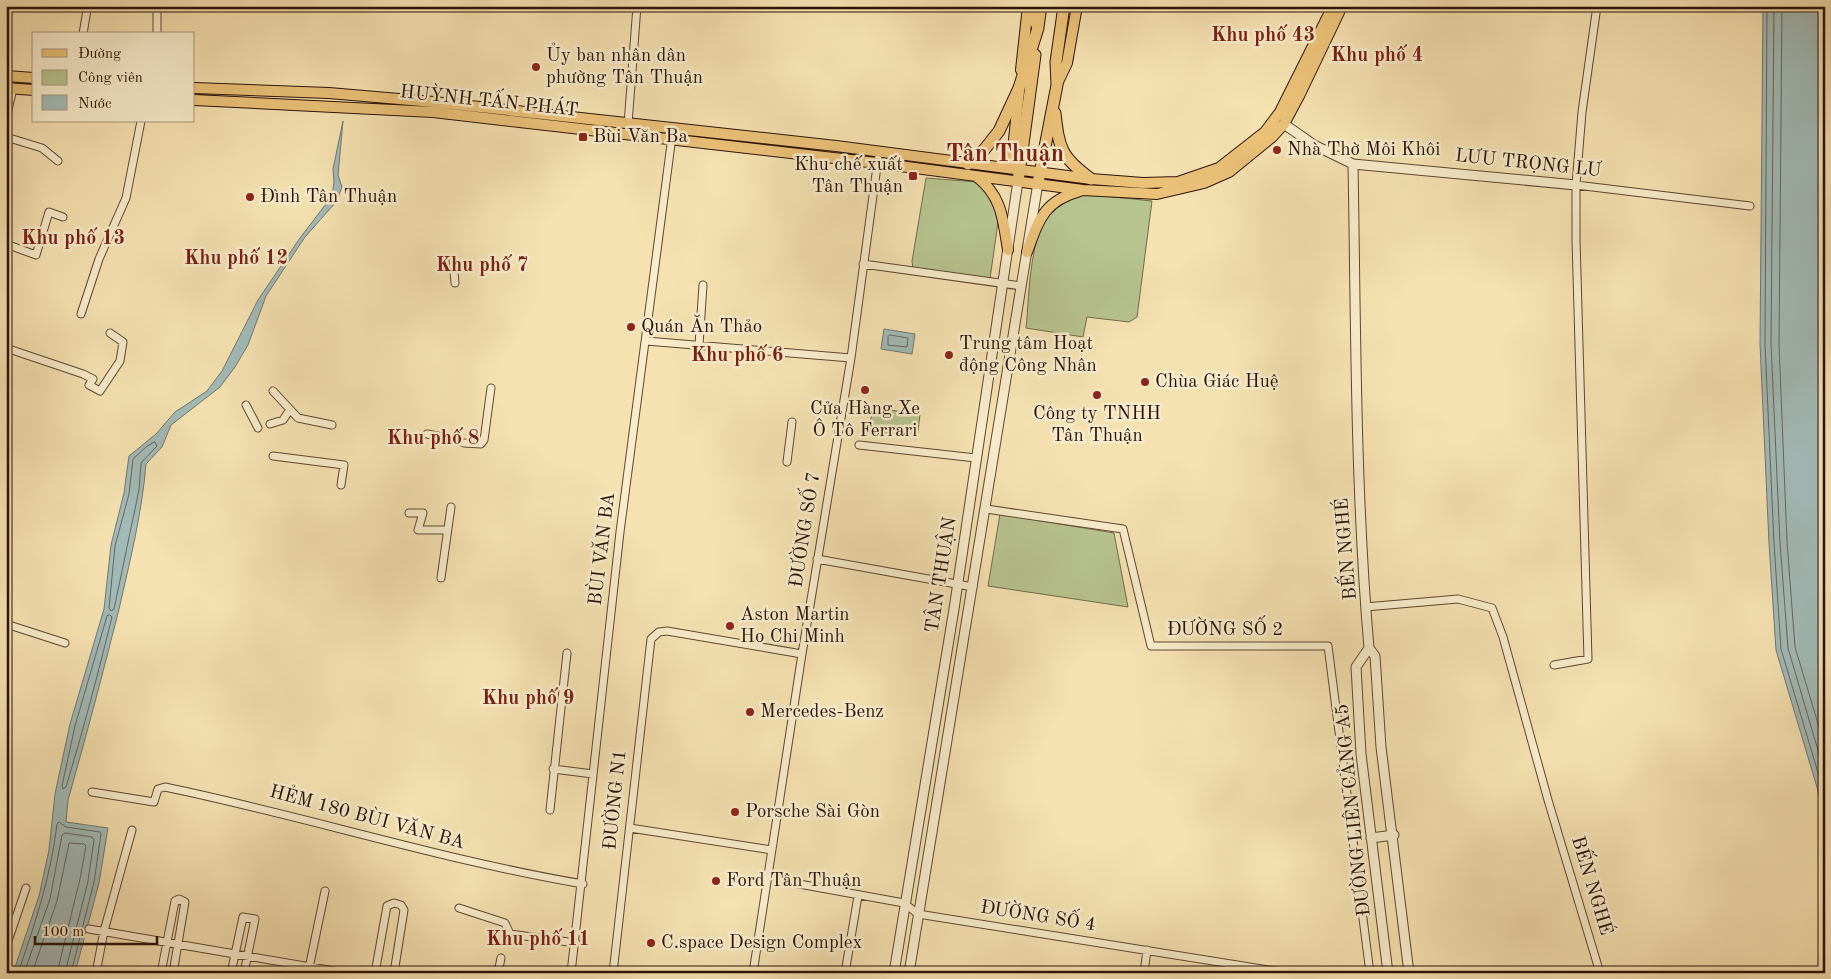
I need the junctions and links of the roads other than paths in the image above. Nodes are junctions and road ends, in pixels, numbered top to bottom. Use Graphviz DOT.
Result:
graph roads {
  1 [pos="157,6"];
  2 [pos="637,6"];
  3 [pos="1029,6"];
  4 [pos="1042,6"];
  5 [pos="1064,6"];
  6 [pos="1077,6"];
  7 [pos="1333,6"];
  8 [pos="1342,6"];
  9 [pos="1597,6"];
  10 [pos="87,10"];
  11 [pos="1038,28"];
  12 [pos="83,32"];
  13 [pos="157,32"];
  14 [pos="10,76"];
  15 [pos="32,78"];
  16 [pos="1057,85"];
  17 [pos="10,88"];
  18 [pos="195,88"];
  19 [pos="1019,88"];
  20 [pos="32,90"];
  21 [pos="246,90"];
  22 [pos="1295,94"];
  23 [pos="195,100"];
  24 [pos="1054,100"];
  25 [pos="245,102"];
  26 [pos="433,107"];
  27 [pos="6,118"];
  28 [pos="1280,120"];
  29 [pos="141,122"];
  30 [pos="628,124"];
  31 [pos="672,134"];
  32 [pos="6,137"];
  33 [pos="879,151"];
  34 [pos="58,161"];
  35 [pos="877,163"];
  36 [pos="968,164"];
  37 [pos="1353,164"];
  38 [pos="1016,169"];
  39 [pos="975,176"];
  40 [pos="1039,177"];
  41 [pos="1091,179"];
  42 [pos="1018,181"];
  43 [pos="1576,185"];
  44 [pos="1083,190"];
  45 [pos="1750,206"];
  46 [pos="63,217"];
  47 [pos="6,244"];
  48 [pos="1008,250"];
  49 [pos="1027,252"];
  50 [pos="453,259"];
  51 [pos="863,264"];
  52 [pos="455,283"];
  53 [pos="1002,284"];
  54 [pos="703,285"];
  55 [pos="1021,286"];
  56 [pos="81,314"];
  57 [pos="110,333"];
  58 [pos="646,341"];
  59 [pos="699,345"];
  60 [pos="6,348"];
  61 [pos="851,358"];
  62 [pos="491,388"];
  63 [pos="273,391"];
  64 [pos="246,405"];
  65 [pos="289,411"];
  66 [pos="792,422"];
  67 [pos="270,424"];
  68 [pos="332,425"];
  69 [pos="258,428"];
  70 [pos="427,434"];
  71 [pos="454,439"];
  72 [pos="464,443"];
  73 [pos="859,444"];
  74 [pos="273,456"];
  75 [pos="976,458"];
  76 [pos="787,462"];
  77 [pos="342,485"];
  78 [pos="451,507"];
  79 [pos="986,509"];
  80 [pos="409,513"];
  81 [pos="967,521"];
  82 [pos="983,523"];
  83 [pos="446,530"];
  84 [pos="817,559"];
  85 [pos="441,578"];
  86 [pos="957,585"];
  87 [pos="973,587"];
  88 [pos="1365,607"];
  89 [pos="6,624"];
  90 [pos="65,643"];
  91 [pos="1369,648"];
  92 [pos="567,653"];
  93 [pos="802,654"];
  94 [pos="1554,665"];
  95 [pos="554,769"];
  96 [pos="593,774"];
  97 [pos="92,792"];
  98 [pos="550,810"];
  99 [pos="630,828"];
  100 [pos="132,830"];
  101 [pos="1394,835"];
  102 [pos="1371,838"];
  103 [pos="772,850"];
  104 [pos="788,882"];
  105 [pos="583,884"];
  106 [pos="26,888"];
  107 [pos="325,890"];
  108 [pos="858,896"];
  109 [pos="904,902"];
  110 [pos="459,908"];
  111 [pos="918,914"];
  112 [pos="6,917"];
  113 [pos="15,920"];
  114 [pos="89,929"];
  115 [pos="104,931"];
  116 [pos="167,942"];
  117 [pos="576,943"];
  118 [pos="178,944"];
  119 [pos="6,947"];
  120 [pos="1147,950"];
  121 [pos="234,953"];
  122 [pos="246,956"];
  123 [pos="501,958"];
  124 [pos="308,970"];
  125 [pos="96,973"];
  126 [pos="161,973"];
  127 [pos="173,973"];
  128 [pos="231,973"];
  129 [pos="244,973"];
  130 [pos="346,973"];
  131 [pos="375,973"];
  132 [pos="394,973"];
  133 [pos="498,973"];
  134 [pos="571,973"];
  135 [pos="613,973"];
  136 [pos="753,973"];
  137 [pos="846,973"];
  138 [pos="894,973"];
  139 [pos="909,973"];
  140 [pos="1144,973"];
  141 [pos="1288,973"];
  142 [pos="1370,973"];
  143 [pos="1388,973"];
  144 [pos="1409,973"];
  145 [pos="1600,973"];
  1 -- 13 [label="street"];
  2 -- 30 [label="street"];
  3 -- 11 [label="highway"];
  3 -- 19 [label="main road"];
  4 -- 11 [label="highway"];
  5 -- 16 [label="highway"];
  6 -- 16 [label="main road"];
  7 -- 22 [label="main road, HUỲNH TẤN PHÁT"];
  8 -- 22 [label="main road, HUỲNH TẤN PHÁT"];
  9 -- 43 [label="street"];
  10 -- 12 [label="street"];
  11 -- 19 [label="highway"];
  11 -- 38 [label="highway"];
  14 -- 15 [label="main road"];
  14 -- 17 [label="main road"];
  16 -- 24 [label="highway"];
  17 -- 20 [label="main road"];
  17 -- 27 [label="street"];
  18 -- 21 [label="main road, HUỲNH TẤN PHÁT"];
  19 -- 36 [label="highway"];
  19 -- 38 [label="main road"];
  21 -- 25 [label="main road"];
  21 -- 26 [label="main road, HUỲNH TẤN PHÁT"];
  22 -- 28 [label="main road, HUỲNH TẤN PHÁT"];
  23 -- 25 [label="main road, HUỲNH TẤN PHÁT"];
  24 -- 40 [label="highway"];
  24 -- 41 [label="highway"];
  25 -- 26 [label="main road, HUỲNH TẤN PHÁT"];
  26 -- 30 [label="main road, HUỲNH TẤN PHÁT"];
  26 -- 31 [label="main road, HUỲNH TẤN PHÁT"];
  28 -- 37 [label="street, LƯU TRỌNG LƯ"];
  28 -- 41 [label="main road, HUỲNH TẤN PHÁT"];
  28 -- 44 [label="main road, HUỲNH TẤN PHÁT"];
  29 -- 56 [label="street"];
  30 -- 31 [label="main road, HUỲNH TẤN PHÁT"];
  31 -- 33 [label="main road, HUỲNH TẤN PHÁT"];
  31 -- 35 [label="main road, HUỲNH TẤN PHÁT"];
  31 -- 58 [label="street, BÙI VĂN BA"];
  32 -- 34 [label="street"];
  33 -- 35 [label="street, ĐƯỜNG SỐ 7"];
  33 -- 36 [label="main road, HUỲNH TẤN PHÁT"];
  35 -- 39 [label="main road, HUỲNH TẤN PHÁT"];
  35 -- 51 [label="street, ĐƯỜNG SỐ 7"];
  36 -- 38 [label="main road, HUỲNH TẤN PHÁT"];
  37 -- 43 [label="street, LƯU TRỌNG LƯ"];
  37 -- 88 [label="street, BẾN NGHÉ"];
  38 -- 40 [label="main road, HUỲNH TẤN PHÁT"];
  38 -- 42 [label="highway"];
  39 -- 42 [label="main road, HUỲNH TẤN PHÁT"];
  39 -- 48 [label="main road"];
  40 -- 41 [label="main road, HUỲNH TẤN PHÁT"];
  40 -- 42 [label="main road, HUỲNH TẤN PHÁT"];
  40 -- 44 [label="main road, HUỲNH TẤN PHÁT"];
  40 -- 49 [label="street, TÂN THUẬN"];
  42 -- 48 [label="street, TÂN THUẬN"];
  43 -- 45 [label="street, LƯU TRỌNG LƯ"];
  43 -- 94 [label="street"];
  44 -- 49 [label="main road"];
  46 -- 47 [label="street"];
  48 -- 53 [label="street, TÂN THUẬN"];
  49 -- 55 [label="street, TÂN THUẬN"];
  50 -- 52 [label="street"];
  51 -- 53 [label="street"];
  51 -- 61 [label="street, ĐƯỜNG SỐ 7"];
  53 -- 55 [label="street"];
  53 -- 75 [label="street, TÂN THUẬN"];
  54 -- 59 [label="street"];
  55 -- 79 [label="street, TÂN THUẬN"];
  57 -- 60 [label="street"];
  58 -- 59 [label="street"];
  58 -- 96 [label="street, BÙI VĂN BA"];
  59 -- 61 [label="street"];
  61 -- 84 [label="street, ĐƯỜNG SỐ 7"];
  62 -- 72 [label="street"];
  63 -- 65 [label="street"];
  64 -- 69 [label="street"];
  65 -- 67 [label="street"];
  65 -- 68 [label="street"];
  66 -- 76 [label="street"];
  70 -- 71 [label="street"];
  73 -- 75 [label="street"];
  74 -- 77 [label="street"];
  75 -- 81 [label="street, TÂN THUẬN"];
  78 -- 83 [label="street"];
  79 -- 82 [label="street, TÂN THUẬN"];
  79 -- 142 [label="street, ĐƯỜNG SỐ 2"];
  80 -- 83 [label="street"];
  81 -- 82 [label="street"];
  81 -- 86 [label="street, TÂN THUẬN"];
  82 -- 87 [label="street, TÂN THUẬN"];
  83 -- 85 [label="street"];
  84 -- 86 [label="street"];
  84 -- 93 [label="street, ĐƯỜNG SỐ 7"];
  86 -- 87 [label="street"];
  86 -- 109 [label="street, TÂN THUẬN"];
  87 -- 111 [label="street, TÂN THUẬN"];
  88 -- 91 [label="street, ĐƯỜNG LIÊN CẢNG A5"];
  88 -- 145 [label="street, BẾN NGHÉ"];
  89 -- 90 [label="street"];
  91 -- 101 [label="street, ĐƯỜNG LIÊN CẢNG A5"];
  91 -- 102 [label="street, ĐƯỜNG LIÊN CẢNG A5"];
  92 -- 95 [label="street"];
  93 -- 99 [label="street, ĐƯỜNG N1"];
  93 -- 103 [label="street, ĐƯỜNG SỐ 7"];
  95 -- 96 [label="street"];
  95 -- 98 [label="street"];
  96 -- 105 [label="street, BÙI VĂN BA"];
  97 -- 105 [label="street, HẺM 180 BÙI VĂN BA"];
  99 -- 103 [label="street"];
  99 -- 135 [label="street, ĐƯỜNG N1"];
  100 -- 115 [label="street"];
  101 -- 102 [label="street"];
  101 -- 144 [label="street, ĐƯỜNG LIÊN CẢNG A5"];
  102 -- 143 [label="street, ĐƯỜNG LIÊN CẢNG A5"];
  103 -- 136 [label="street, ĐƯỜNG SỐ 7"];
  104 -- 108 [label="street"];
  105 -- 117 [label="street, BÙI VĂN BA"];
  106 -- 113 [label="street"];
  107 -- 124 [label="street"];
  108 -- 109 [label="street"];
  108 -- 137 [label="street"];
  109 -- 111 [label="street"];
  109 -- 138 [label="street, TÂN THUẬN"];
  110 -- 117 [label="street"];
  111 -- 120 [label="street, ĐƯỜNG SỐ 4"];
  111 -- 139 [label="street, TÂN THUẬN"];
  112 -- 113 [label="street"];
  113 -- 119 [label="street"];
  114 -- 115 [label="street"];
  115 -- 116 [label="street"];
  115 -- 125 [label="street"];
  116 -- 118 [label="street"];
  116 -- 118 [label="street"];
  116 -- 126 [label="street"];
  117 -- 134 [label="street, BÙI VĂN BA"];
  118 -- 121 [label="street"];
  118 -- 127 [label="street"];
  120 -- 140 [label="street"];
  120 -- 141 [label="street, ĐƯỜNG SỐ 4"];
  121 -- 122 [label="street"];
  121 -- 122 [label="street"];
  121 -- 128 [label="street"];
  122 -- 124 [label="street"];
  122 -- 129 [label="street"];
  123 -- 133 [label="street"];
  124 -- 130 [label="street"];
  131 -- 132 [label="street"];
}
